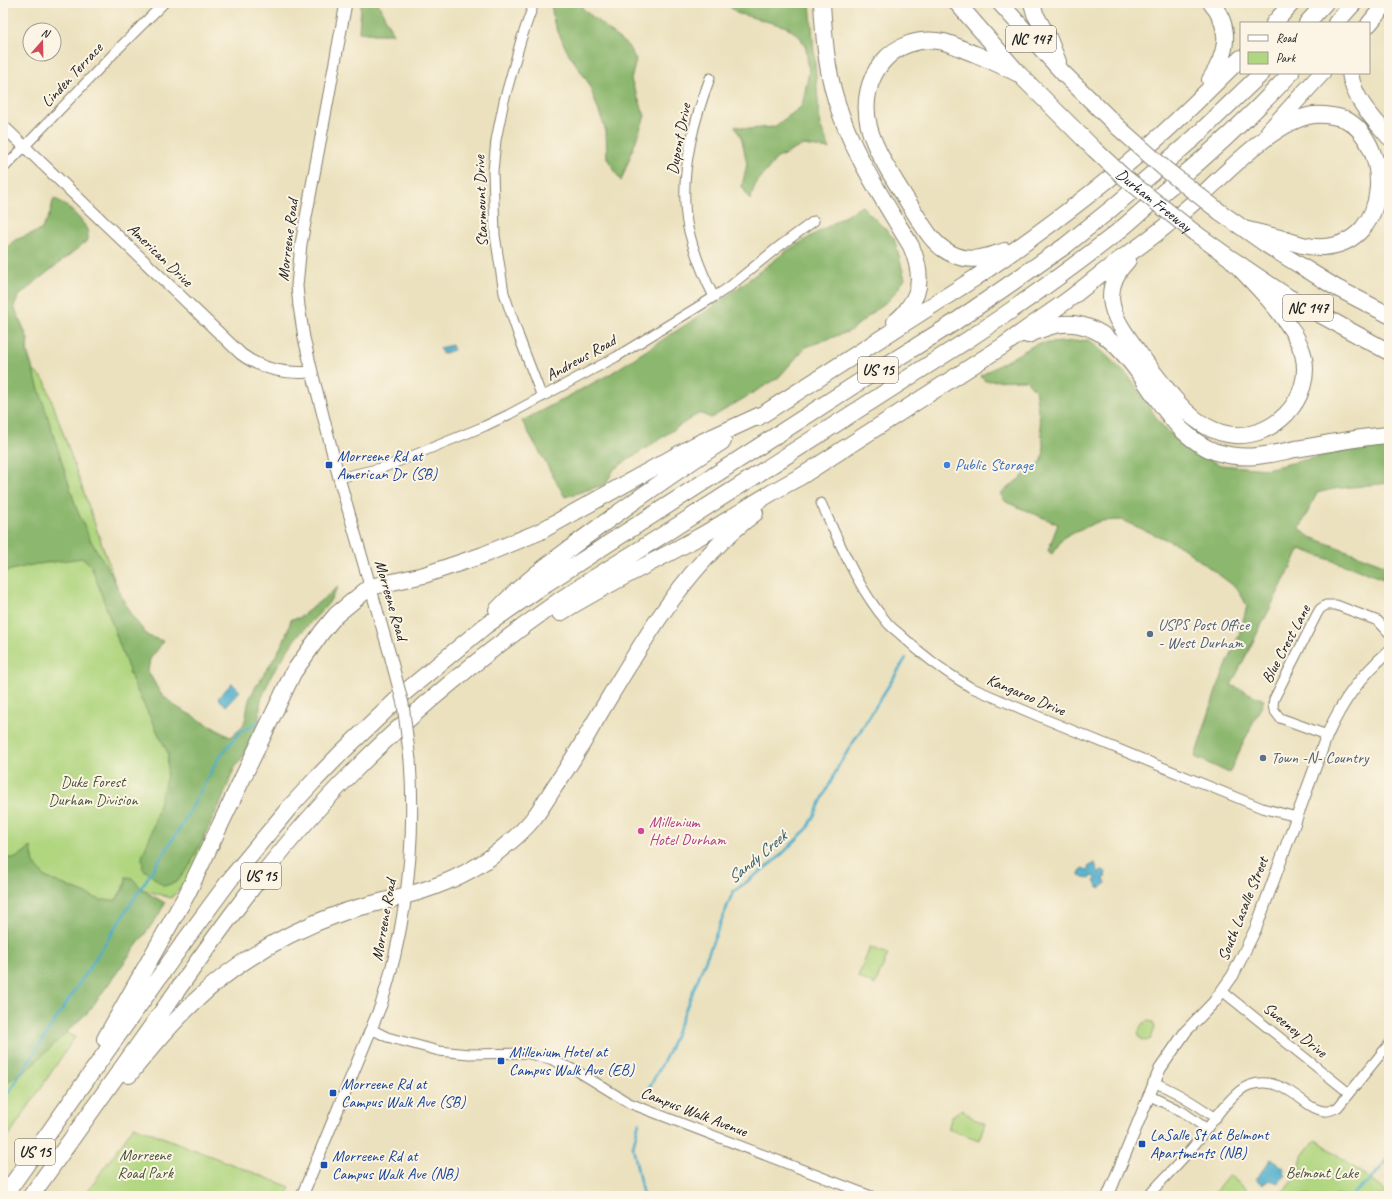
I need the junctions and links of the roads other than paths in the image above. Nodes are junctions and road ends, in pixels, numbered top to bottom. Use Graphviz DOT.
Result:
graph roads {
  1 [pos="164,3"];
  2 [pos="346,3"];
  3 [pos="534,3"];
  4 [pos="822,3"];
  5 [pos="957,3"];
  6 [pos="1000,3"];
  7 [pos="1032,3"];
  8 [pos="1211,3"];
  9 [pos="1292,3"];
  10 [pos="1325,3"];
  11 [pos="1354,3"];
  12 [pos="1386,3"];
  13 [pos="1275,22"];
  14 [pos="1308,22"];
  15 [pos="1337,22"];
  16 [pos="1370,23"];
  17 [pos="1240,59"];
  18 [pos="1019,74"];
  19 [pos="1064,74"];
  20 [pos="1261,74"];
  21 [pos="1290,74"];
  22 [pos="1321,74"];
  23 [pos="1350,74"];
  24 [pos="710,78"];
  25 [pos="1194,103"];
  26 [pos="3,126"];
  27 [pos="1389,137"];
  28 [pos="1258,144"];
  29 [pos="25,147"];
  30 [pos="3,169"];
  31 [pos="814,221"];
  32 [pos="1244,229"];
  33 [pos="1145,242"];
  34 [pos="1022,245"];
  35 [pos="1230,258"];
  36 [pos="714,297"];
  37 [pos="1389,316"];
  38 [pos="881,338"];
  39 [pos="1003,346"];
  40 [pos="1389,352"];
  41 [pos="312,372"];
  42 [pos="542,397"];
  43 [pos="765,413"];
  44 [pos="1389,435"];
  45 [pos="800,477"];
  46 [pos="339,478"];
  47 [pos="821,503"];
  48 [pos="370,587"];
  49 [pos="1389,633"];
  50 [pos="510,636"];
  51 [pos="471,637"];
  52 [pos="1389,651"];
  53 [pos="1327,735"];
  54 [pos="1297,817"];
  55 [pos="407,895"];
  56 [pos="1222,991"];
  57 [pos="370,1029"];
  58 [pos="1389,1044"];
  59 [pos="1154,1082"];
  60 [pos="1349,1093"];
  61 [pos="1148,1095"];
  62 [pos="66,1108"];
  63 [pos="1216,1118"];
  64 [pos="1207,1129"];
  65 [pos="58,1158"];
  66 [pos="4,1196"];
  67 [pos="31,1196"];
  68 [pos="302,1196"];
  69 [pos="871,1196"];
  70 [pos="1108,1196"];
  71 [pos="1148,1196"];
  1 -- 29 [label="street, Linden Terrace"];
  2 -- 41 [label="street, Morreene Road"];
  3 -- 42 [label="street, Starmount Drive"];
  4 -- 38 [label="highway"];
  5 -- 18 [label="highway, Durham Freeway / NC 147"];
  6 -- 19 [label="highway, Durham Freeway / NC 147"];
  7 -- 19 [label="highway"];
  8 -- 25 [label="highway"];
  9 -- 13 [label="highway"];
  10 -- 14 [label="highway"];
  11 -- 15 [label="highway"];
  12 -- 16 [label="highway"];
  17 -- 25 [label="highway"];
  18 -- 34 [label="highway"];
  18 -- 35 [label="highway, Durham Freeway / NC 147, bridge"];
  19 -- 32 [label="highway, Durham Freeway / NC 147, bridge"];
  20 -- 51 [label="highway, US 15"];
  21 -- 50 [label="highway, US 15"];
  22 -- 28 [label="highway"];
  23 -- 27 [label="highway"];
  24 -- 36 [label="street, Dupont Drive"];
  25 -- 34 [label="highway"];
  26 -- 29 [label="street, American Drive"];
  28 -- 32 [label="highway"];
  28 -- 33 [label="highway"];
  29 -- 30 [label="street, Linden Terrace"];
  29 -- 41 [label="street, American Drive"];
  31 -- 36 [label="street, Andrews Road"];
  32 -- 37 [label="highway, Durham Freeway / NC 147"];
  33 -- 35 [label="highway"];
  33 -- 39 [label="highway"];
  34 -- 38 [label="highway"];
  35 -- 40 [label="highway, Durham Freeway / NC 147"];
  36 -- 42 [label="street, Andrews Road"];
  38 -- 43 [label="highway"];
  39 -- 44 [label="highway"];
  39 -- 45 [label="highway"];
  41 -- 46 [label="street, Morreene Road"];
  42 -- 46 [label="street, Andrews Road"];
  43 -- 48 [label="highway"];
  43 -- 51 [label="highway"];
  45 -- 50 [label="highway"];
  45 -- 55 [label="highway"];
  46 -- 48 [label="street, Morreene Road"];
  47 -- 54 [label="street, Kangaroo Drive"];
  48 -- 55 [label="street, Morreene Road, bridge"];
  48 -- 62 [label="highway"];
  49 -- 53 [label="street, Blue Crest Lane"];
  50 -- 65 [label="highway, US 15"];
  51 -- 62 [label="highway, US 15"];
  52 -- 53 [label="street, South Lasalle Street"];
  53 -- 54 [label="street, South Lasalle Street"];
  54 -- 56 [label="street, South Lasalle Street"];
  55 -- 57 [label="street, Morreene Road"];
  55 -- 65 [label="highway"];
  56 -- 59 [label="street, South Lasalle Street"];
  56 -- 60 [label="street, Sweeney Drive"];
  57 -- 68 [label="street, Morreene Road"];
  57 -- 69 [label="street, Campus Walk Avenue"];
  58 -- 60 [label="street"];
  59 -- 61 [label="street, South Lasalle Street"];
  59 -- 63 [label="street"];
  60 -- 63 [label="street"];
  61 -- 64 [label="street"];
  61 -- 70 [label="street, South Lasalle Street"];
  62 -- 66 [label="highway, US 15"];
  63 -- 64 [label="street"];
  64 -- 71 [label="street"];
  65 -- 67 [label="highway, US 15"];
}
